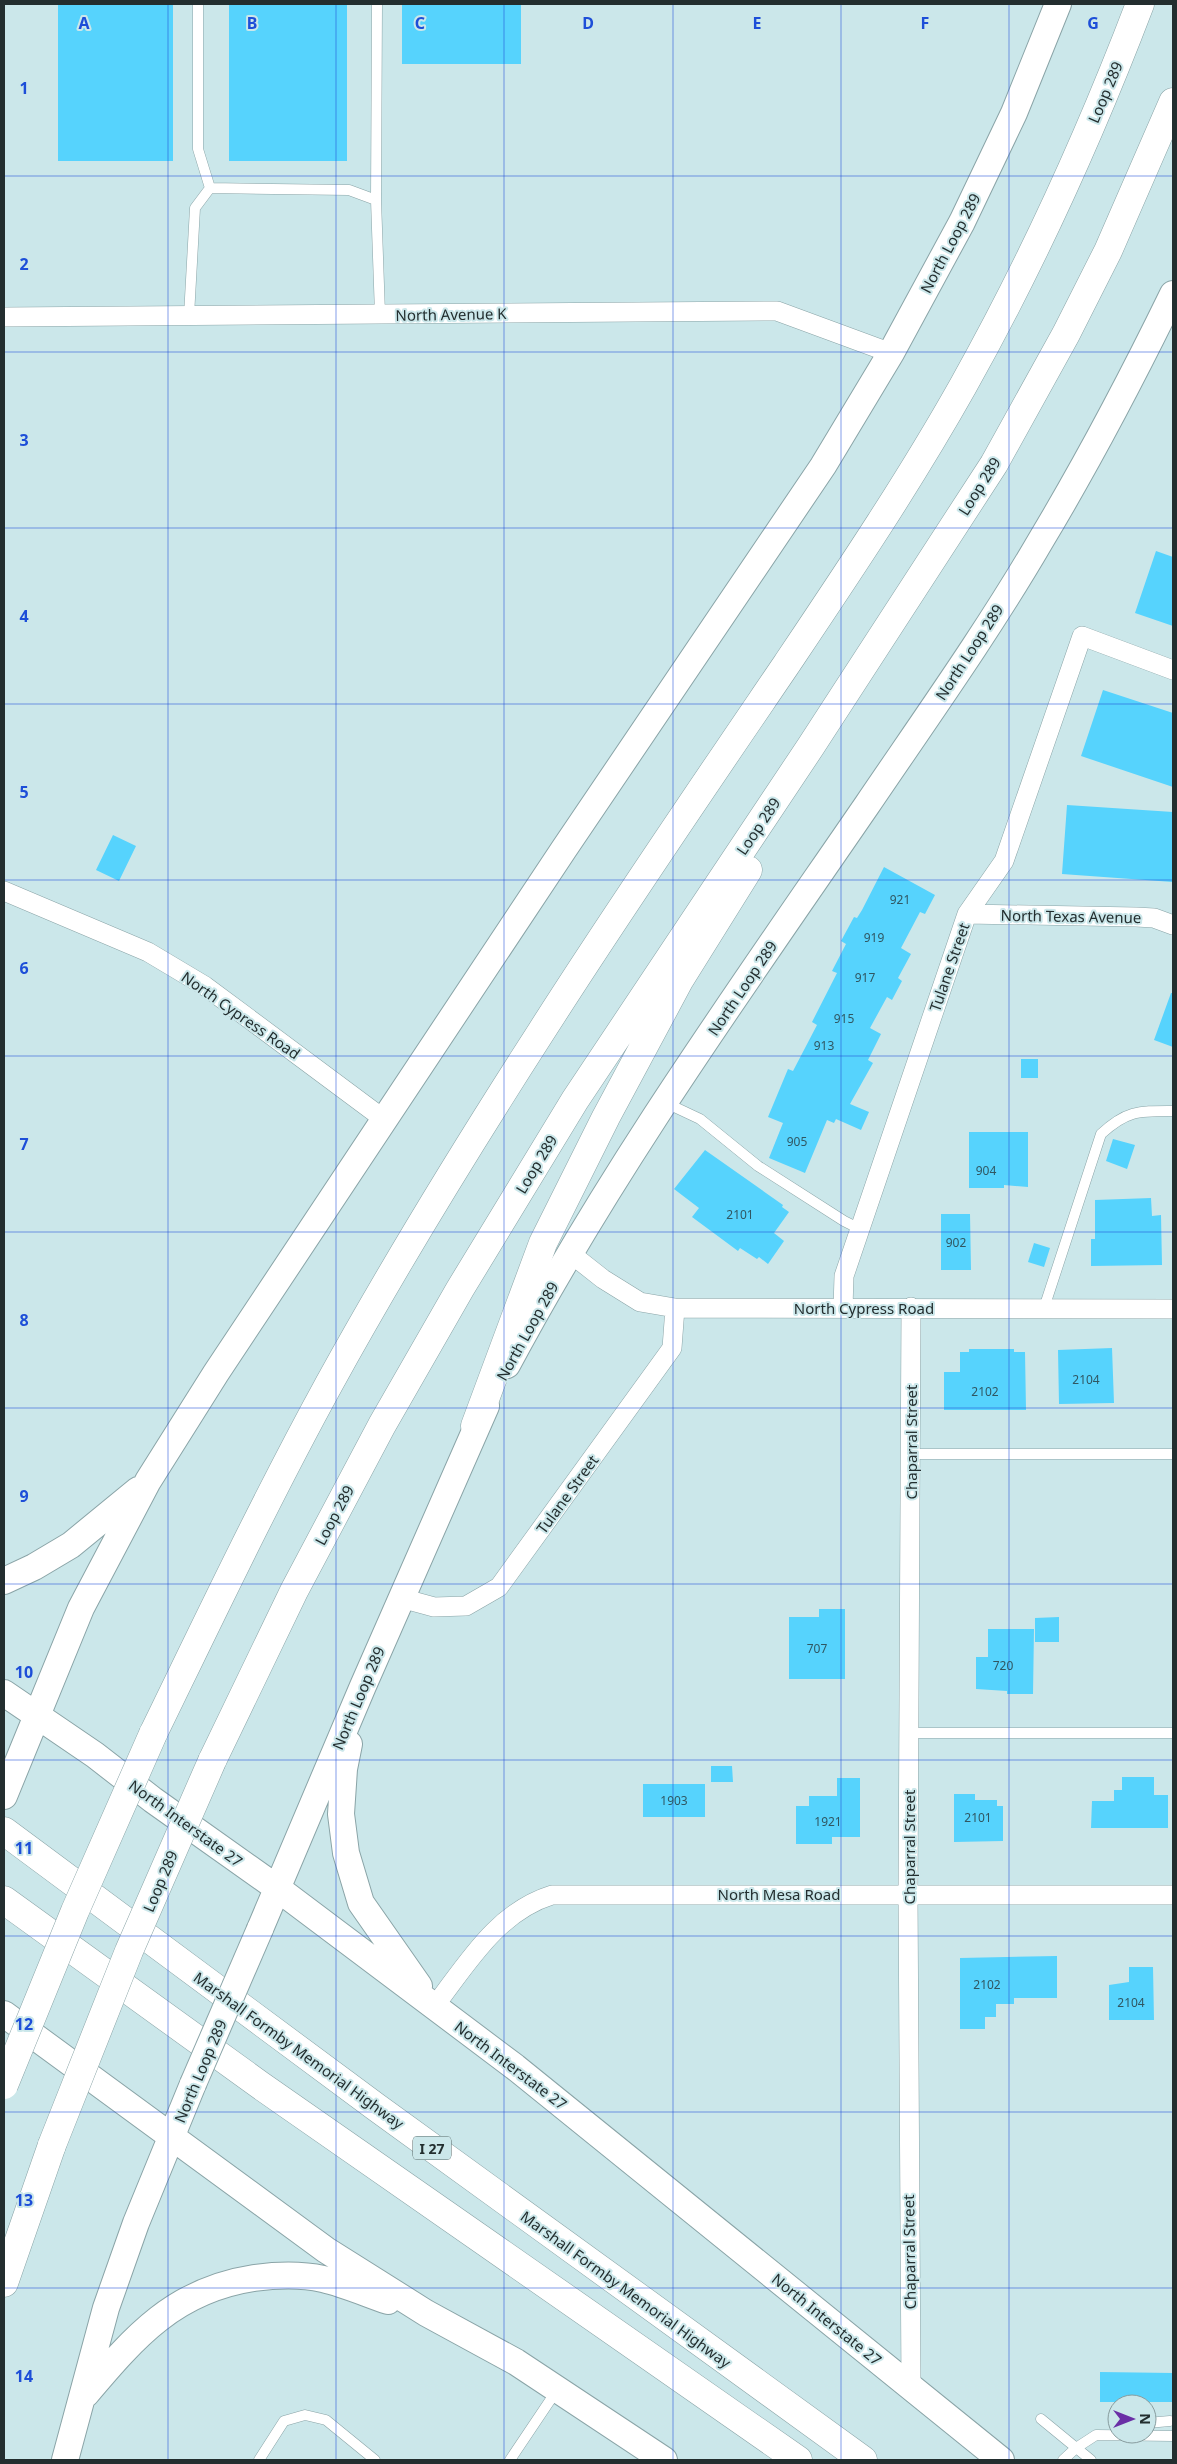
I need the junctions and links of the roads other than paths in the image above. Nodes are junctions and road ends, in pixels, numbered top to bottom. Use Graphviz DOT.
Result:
graph roads {
  1 [pos="198,4"];
  2 [pos="377,4"];
  3 [pos="1058,4"];
  4 [pos="1140,4"];
  5 [pos="1173,102"];
  6 [pos="210,188"];
  7 [pos="376,200"];
  8 [pos="1173,294"];
  9 [pos="380,314"];
  10 [pos="189,316"];
  11 [pos="4,317"];
  12 [pos="891,352"];
  13 [pos="1173,670"];
  14 [pos="812,746"];
  15 [pos="4,891"];
  16 [pos="967,914"];
  17 [pos="1173,925"];
  18 [pos="666,1103"];
  19 [pos="1173,1111"];
  20 [pos="386,1120"];
  21 [pos="860,1228"];
  22 [pos="570,1253"];
  23 [pos="911,1307"];
  24 [pos="675,1308"];
  25 [pos="843,1308"];
  26 [pos="1044,1308"];
  27 [pos="1173,1309"];
  28 [pos="475,1426"];
  29 [pos="911,1454"];
  30 [pos="1173,1454"];
  31 [pos="148,1481"];
  32 [pos="4,1581"];
  33 [pos="401,1598"];
  34 [pos="363,1686"];
  35 [pos="4,1693"];
  36 [pos="37,1714"];
  37 [pos="909,1733"];
  38 [pos="1173,1733"];
  39 [pos="4,1796"];
  40 [pos="4,1831"];
  41 [pos="277,1888"];
  42 [pos="908,1894"];
  43 [pos="1173,1895"];
  44 [pos="4,1900"];
  45 [pos="434,2007"];
  46 [pos="4,2014"];
  47 [pos="4,2086"];
  48 [pos="172,2139"];
  49 [pos="4,2283"];
  50 [pos="426,2313"];
  51 [pos="911,2387"];
  52 [pos="558,2390"];
  53 [pos="82,2398"];
  54 [pos="1041,2419"];
  55 [pos="1170,2421"];
  56 [pos="1157,2422"];
  57 [pos="1107,2435"];
  58 [pos="1157,2436"];
  59 [pos="1173,2436"];
  60 [pos="1076,2448"];
  61 [pos="65,2460"];
  62 [pos="259,2460"];
  63 [pos="375,2460"];
  64 [pos="510,2460"];
  65 [pos="664,2460"];
  66 [pos="798,2460"];
  67 [pos="863,2460"];
  68 [pos="1000,2460"];
  69 [pos="1063,2460"];
  70 [pos="1091,2460"];
  1 -- 6 [label="lane"];
  2 -- 7 [label="lane"];
  3 -- 12 [label="main road, North Loop 289"];
  4 -- 47 [label="highway, Loop 289, bridge"];
  5 -- 14 [label="highway, Loop 289"];
  6 -- 7 [label="lane"];
  6 -- 10 [label="lane"];
  7 -- 9 [label="lane"];
  8 -- 18 [label="main road, North Loop 289"];
  9 -- 10 [label="street, North Avenue K"];
  9 -- 12 [label="street, North Avenue K"];
  10 -- 11 [label="street, North Avenue K"];
  12 -- 20 [label="main road, North Loop 289"];
  13 -- 16 [label="street, Tulane Street"];
  14 -- 28 [label="highway"];
  14 -- 49 [label="highway, Loop 289, bridge"];
  15 -- 20 [label="street, North Cypress Road"];
  16 -- 17 [label="street, North Texas Avenue"];
  16 -- 21 [label="street, Tulane Street"];
  18 -- 21 [label="lane"];
  18 -- 22 [label="main road, North Loop 289"];
  19 -- 26 [label="lane"];
  20 -- 31 [label="main road, North Loop 289"];
  21 -- 25 [label="street, Tulane Street"];
  22 -- 24 [label="street, North Cypress Road"];
  22 -- 28 [label="main road, North Loop 289"];
  23 -- 25 [label="street, North Cypress Road"];
  23 -- 26 [label="street, North Cypress Road"];
  23 -- 29 [label="street, Chaparral Street"];
  24 -- 25 [label="street, North Cypress Road"];
  24 -- 33 [label="street, Tulane Street"];
  26 -- 27 [label="street, North Cypress Road"];
  28 -- 33 [label="main road, North Loop 289"];
  29 -- 30 [label="lane"];
  29 -- 37 [label="street, Chaparral Street"];
  31 -- 32 [label="main road"];
  31 -- 36 [label="main road, North Loop 289"];
  33 -- 34 [label="main road, North Loop 289"];
  34 -- 41 [label="main road, North Loop 289"];
  34 -- 45 [label="main road"];
  35 -- 36 [label="main road, North Interstate 27"];
  36 -- 39 [label="main road, North Loop 289"];
  36 -- 41 [label="main road, North Interstate 27"];
  37 -- 38 [label="lane"];
  37 -- 42 [label="street, Chaparral Street"];
  40 -- 67 [label="highway, Marshall Formby Memorial Highway / I 27"];
  41 -- 45 [label="main road, North Interstate 27"];
  41 -- 48 [label="main road, North Loop 289, bridge"];
  42 -- 43 [label="street, North Mesa Road"];
  42 -- 45 [label="street, North Mesa Road"];
  42 -- 51 [label="street, Chaparral Street"];
  44 -- 66 [label="highway"];
  45 -- 51 [label="main road, North Interstate 27"];
  46 -- 48 [label="main road"];
  48 -- 50 [label="main road"];
  48 -- 53 [label="main road, North Loop 289"];
  50 -- 52 [label="main road"];
  50 -- 53 [label="main road"];
  51 -- 68 [label="main road, North Interstate 27"];
  52 -- 64 [label="lane"];
  52 -- 65 [label="main road"];
  53 -- 61 [label="main road, North Loop 289"];
  54 -- 60 [label="lane"];
  55 -- 56 [label="lane"];
  57 -- 60 [label="lane"];
  58 -- 59 [label="lane"];
  60 -- 69 [label="lane"];
  60 -- 70 [label="lane"];
  62 -- 63 [label="lane"];
}
